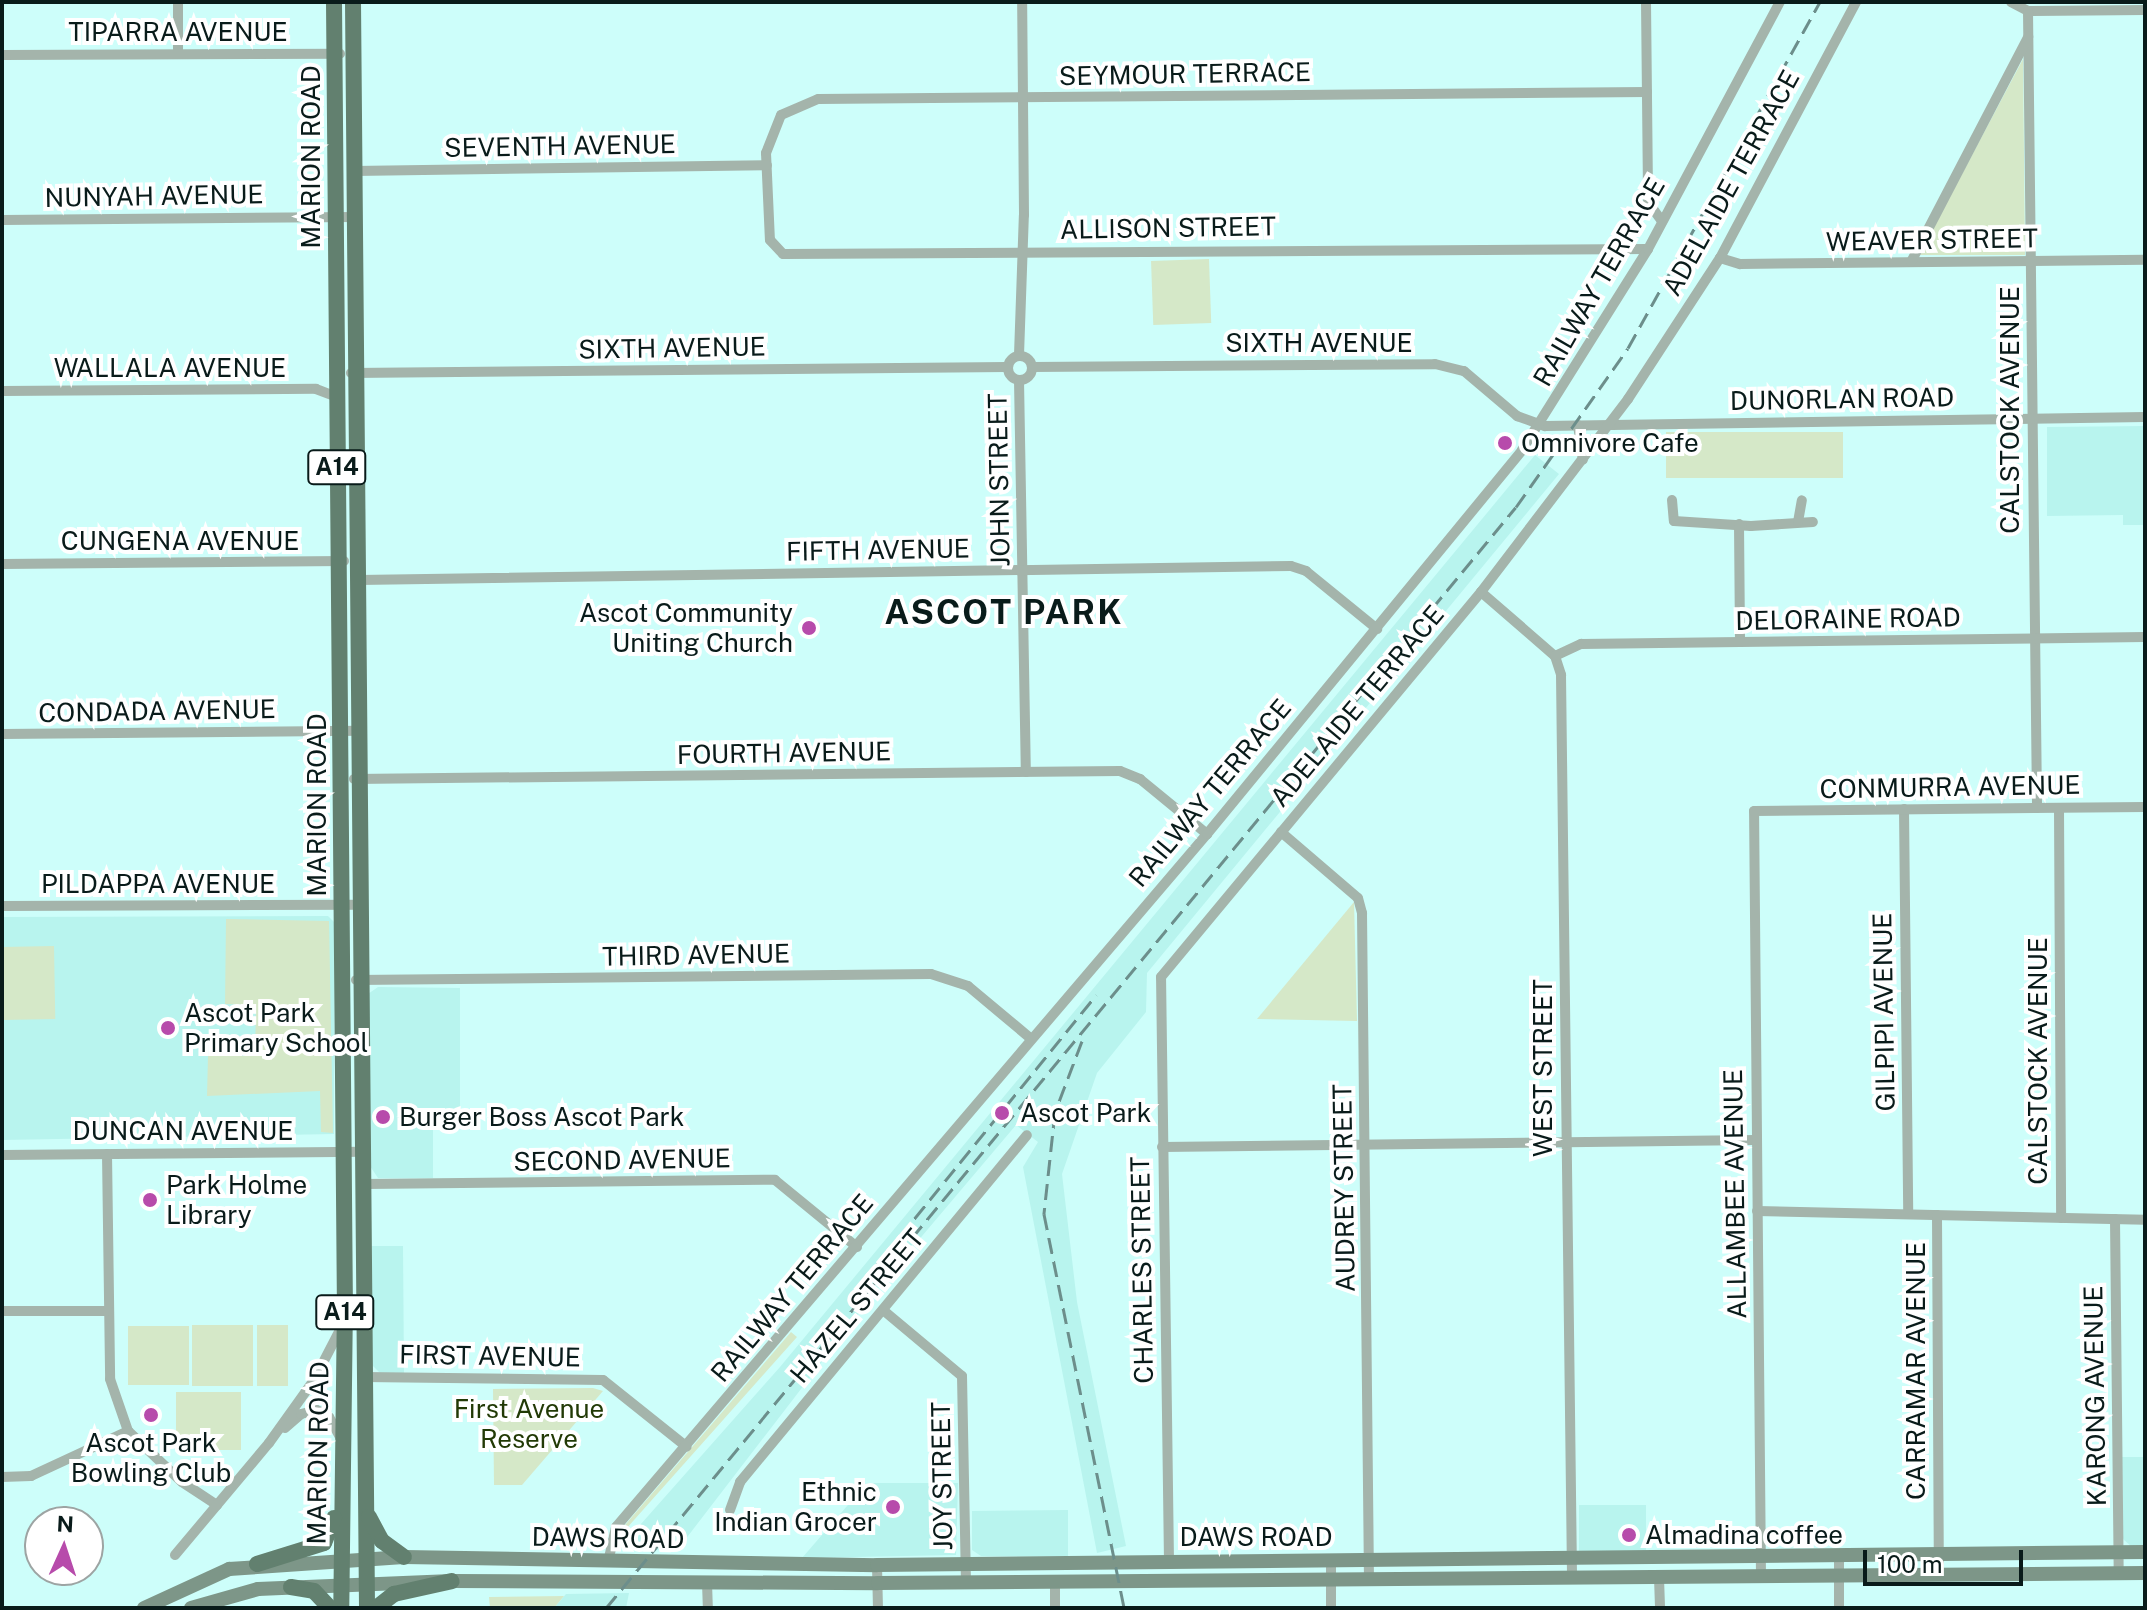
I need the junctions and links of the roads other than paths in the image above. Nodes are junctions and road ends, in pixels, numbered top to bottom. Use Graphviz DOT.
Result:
graph roads {
  1 [pos="178,2"];
  2 [pos="334,2"];
  3 [pos="353,2"];
  4 [pos="1022,2"];
  5 [pos="1646,2"];
  6 [pos="1780,2"];
  7 [pos="1856,2"];
  8 [pos="2011,2"];
  9 [pos="2145,10"];
  10 [pos="2028,11"];
  11 [pos="2029,35"];
  12 [pos="178,54"];
  13 [pos="334,54"];
  14 [pos="353,54"];
  15 [pos="2,55"];
  16 [pos="1647,92"];
  17 [pos="1023,97"];
  18 [pos="767,165"];
  19 [pos="354,171"];
  20 [pos="336,216"];
  21 [pos="355,217"];
  22 [pos="2,220"];
  23 [pos="1662,221"];
  24 [pos="1648,249"];
  25 [pos="1022,251"];
  26 [pos="1720,258"];
  27 [pos="2145,260"];
  28 [pos="2031,261"];
  29 [pos="1911,262"];
  30 [pos="1019,355"];
  31 [pos="1007,367"];
  32 [pos="1032,367"];
  33 [pos="337,373"];
  34 [pos="356,373"];
  35 [pos="1019,380"];
  36 [pos="2,391"];
  37 [pos="337,397"];
  38 [pos="2145,417"];
  39 [pos="2032,419"];
  40 [pos="1610,423"];
  41 [pos="1539,425"];
  42 [pos="1578,425"];
  43 [pos="1583,460"];
  44 [pos="1672,500"];
  45 [pos="1802,500"];
  46 [pos="1798,522"];
  47 [pos="1813,522"];
  48 [pos="1739,524"];
  49 [pos="338,561"];
  50 [pos="359,561"];
  51 [pos="2,564"];
  52 [pos="1024,570"];
  53 [pos="359,580"];
  54 [pos="1481,592"];
  55 [pos="1377,629"];
  56 [pos="2145,637"];
  57 [pos="2034,639"];
  58 [pos="1740,642"];
  59 [pos="1555,656"];
  60 [pos="340,731"];
  61 [pos="361,731"];
  62 [pos="2,734"];
  63 [pos="1026,772"];
  64 [pos="341,779"];
  65 [pos="361,779"];
  66 [pos="2145,807"];
  67 [pos="2037,808"];
  68 [pos="2059,808"];
  69 [pos="1904,809"];
  70 [pos="1754,811"];
  71 [pos="1281,832"];
  72 [pos="1207,834"];
  73 [pos="341,905"];
  74 [pos="363,905"];
  75 [pos="2,906"];
  76 [pos="1161,977"];
  77 [pos="342,980"];
  78 [pos="362,980"];
  79 [pos="1029,1037"];
  80 [pos="1027,1135"];
  81 [pos="1756,1140"];
  82 [pos="1566,1141"];
  83 [pos="1366,1145"];
  84 [pos="1162,1147"];
  85 [pos="343,1152"];
  86 [pos="364,1152"];
  87 [pos="107,1154"];
  88 [pos="2,1155"];
  89 [pos="365,1184"];
  90 [pos="1757,1211"];
  91 [pos="1908,1214"];
  92 [pos="1937,1215"];
  93 [pos="2061,1218"];
  94 [pos="2115,1219"];
  95 [pos="2145,1220"];
  96 [pos="857,1247"];
  97 [pos="883,1310"];
  98 [pos="2,1311"];
  99 [pos="108,1311"];
  100 [pos="345,1321"];
  101 [pos="364,1377"];
  102 [pos="128,1431"];
  103 [pos="341,1439"];
  104 [pos="269,1443"];
  105 [pos="687,1447"];
  106 [pos="2,1477"];
  107 [pos="339,1497"];
  108 [pos="217,1505"];
  109 [pos="366,1508"];
  110 [pos="730,1510"];
  111 [pos="2145,1552"];
  112 [pos="2118,1553"];
  113 [pos="1939,1554"];
  114 [pos="175,1555"];
  115 [pos="1839,1555"];
  116 [pos="1760,1556"];
  117 [pos="404,1557"];
  118 [pos="367,1559"];
  119 [pos="1571,1559"];
  120 [pos="340,1560"];
  121 [pos="1369,1560"];
  122 [pos="1331,1561"];
  123 [pos="608,1562"];
  124 [pos="1169,1562"];
  125 [pos="257,1564"];
  126 [pos="965,1564"];
  127 [pos="877,1565"];
  128 [pos="2119,1573"];
  129 [pos="2145,1573"];
  130 [pos="1939,1576"];
  131 [pos="1761,1577"];
  132 [pos="1839,1577"];
  133 [pos="1572,1578"];
  134 [pos="1659,1578"];
  135 [pos="1331,1580"];
  136 [pos="1369,1580"];
  137 [pos="452,1581"];
  138 [pos="1055,1582"];
  139 [pos="707,1583"];
  140 [pos="878,1583"];
  141 [pos="966,1583"];
  142 [pos="367,1584"];
  143 [pos="340,1585"];
  144 [pos="291,1587"];
  145 [pos="144,1608"];
  146 [pos="191,1608"];
  147 [pos="330,1608"];
  148 [pos="341,1608"];
  149 [pos="367,1608"];
  150 [pos="376,1608"];
  151 [pos="708,1608"];
  152 [pos="878,1608"];
  153 [pos="1055,1608"];
  154 [pos="1331,1608"];
  155 [pos="1660,1608"];
  156 [pos="1839,1608"];
  1 -- 12 [label="street"];
  2 -- 13 [label="main road, MARION ROAD / A14"];
  3 -- 14 [label="main road, MARION ROAD / A14"];
  4 -- 17 [label="street, JOHN STREET"];
  5 -- 16 [label="street"];
  6 -- 23 [label="street, RAILWAY TERRACE"];
  7 -- 26 [label="street, ADELAIDE TERRACE"];
  8 -- 10 [label="street"];
  9 -- 10 [label="street"];
  10 -- 11 [label="street, CALSTOCK AVENUE"];
  11 -- 28 [label="street, CALSTOCK AVENUE"];
  11 -- 29 [label="street"];
  12 -- 13 [label="street, TIPARRA AVENUE"];
  12 -- 15 [label="street, TIPARRA AVENUE"];
  13 -- 14 [label="street, TIPARRA AVENUE"];
  13 -- 20 [label="main road, MARION ROAD / A14"];
  14 -- 19 [label="main road, MARION ROAD / A14"];
  16 -- 17 [label="street, SEYMOUR TERRACE"];
  16 -- 23 [label="street"];
  17 -- 18 [label="street, SEYMOUR TERRACE"];
  17 -- 25 [label="street, JOHN STREET"];
  18 -- 19 [label="street, SEVENTH AVENUE"];
  18 -- 25 [label="street, ALLISON STREET"];
  19 -- 21 [label="main road, MARION ROAD / A14"];
  20 -- 21 [label="street, NUNYAH AVENUE"];
  20 -- 22 [label="street, NUNYAH AVENUE"];
  20 -- 33 [label="main road, MARION ROAD / A14"];
  21 -- 34 [label="main road, MARION ROAD / A14"];
  23 -- 24 [label="street, RAILWAY TERRACE"];
  24 -- 25 [label="street, ALLISON STREET"];
  24 -- 41 [label="street, RAILWAY TERRACE"];
  25 -- 30 [label="street, JOHN STREET"];
  26 -- 29 [label="street, WEAVER STREET"];
  26 -- 40 [label="street, ADELAIDE TERRACE"];
  27 -- 28 [label="street, WEAVER STREET"];
  28 -- 29 [label="street, WEAVER STREET"];
  28 -- 39 [label="street, CALSTOCK AVENUE"];
  30 -- 31 [label="street"];
  30 -- 32 [label="street"];
  31 -- 34 [label="street, SIXTH AVENUE"];
  31 -- 35 [label="street"];
  32 -- 35 [label="street"];
  32 -- 41 [label="street, SIXTH AVENUE"];
  33 -- 34 [label="street, SIXTH AVENUE"];
  33 -- 37 [label="main road, MARION ROAD / A14"];
  34 -- 50 [label="main road, MARION ROAD / A14"];
  35 -- 52 [label="street, JOHN STREET"];
  36 -- 37 [label="street, WALLALA AVENUE"];
  37 -- 49 [label="main road, MARION ROAD / A14"];
  38 -- 39 [label="street, DUNORLAN ROAD"];
  39 -- 40 [label="street, DUNORLAN ROAD"];
  39 -- 57 [label="street, CALSTOCK AVENUE"];
  40 -- 42 [label="street, DUNORLAN ROAD"];
  40 -- 43 [label="street, ADELAIDE TERRACE"];
  41 -- 42 [label="street, DUNORLAN ROAD"];
  41 -- 55 [label="street, RAILWAY TERRACE"];
  42 -- 43 [label="street"];
  43 -- 54 [label="street, ADELAIDE TERRACE"];
  44 -- 48 [label="street"];
  45 -- 46 [label="street"];
  46 -- 47 [label="street"];
  46 -- 48 [label="street"];
  48 -- 58 [label="street"];
  49 -- 50 [label="street, CUNGENA AVENUE"];
  49 -- 51 [label="street, CUNGENA AVENUE"];
  49 -- 60 [label="main road, MARION ROAD / A14"];
  50 -- 53 [label="main road, MARION ROAD / A14"];
  52 -- 53 [label="street, FIFTH AVENUE"];
  52 -- 55 [label="street, FIFTH AVENUE"];
  52 -- 63 [label="street, JOHN STREET"];
  53 -- 61 [label="main road, MARION ROAD / A14"];
  54 -- 59 [label="street"];
  54 -- 71 [label="street, ADELAIDE TERRACE"];
  55 -- 72 [label="street, RAILWAY TERRACE"];
  56 -- 57 [label="street, DELORAINE ROAD"];
  57 -- 58 [label="street, DELORAINE ROAD"];
  57 -- 67 [label="street, CALSTOCK AVENUE"];
  58 -- 59 [label="street, DELORAINE ROAD"];
  59 -- 82 [label="street, WEST STREET"];
  60 -- 61 [label="street, CONDADA AVENUE"];
  60 -- 62 [label="street, CONDADA AVENUE"];
  60 -- 64 [label="main road, MARION ROAD / A14"];
  61 -- 65 [label="main road, MARION ROAD / A14"];
  63 -- 65 [label="street, FOURTH AVENUE"];
  63 -- 72 [label="street, FOURTH AVENUE"];
  64 -- 65 [label="street, FOURTH AVENUE"];
  64 -- 73 [label="main road, MARION ROAD / A14"];
  65 -- 74 [label="main road, MARION ROAD / A14"];
  66 -- 68 [label="street, CONMURRA AVENUE"];
  67 -- 68 [label="street, CONMURRA AVENUE"];
  67 -- 69 [label="street, CONMURRA AVENUE"];
  68 -- 93 [label="street, CALSTOCK AVENUE"];
  69 -- 70 [label="street, CONMURRA AVENUE"];
  69 -- 91 [label="street, GILPIPI AVENUE"];
  70 -- 81 [label="street, ALLAMBEE AVENUE"];
  71 -- 76 [label="street, ADELAIDE TERRACE"];
  71 -- 83 [label="street, AUDREY STREET"];
  72 -- 79 [label="street, RAILWAY TERRACE"];
  73 -- 74 [label="street, PILDAPPA AVENUE"];
  73 -- 75 [label="street, PILDAPPA AVENUE"];
  73 -- 77 [label="main road, MARION ROAD / A14"];
  74 -- 78 [label="main road, MARION ROAD / A14"];
  76 -- 84 [label="street, CHARLES STREET"];
  77 -- 78 [label="street, THIRD AVENUE"];
  77 -- 85 [label="main road, MARION ROAD / A14"];
  78 -- 79 [label="street, THIRD AVENUE"];
  78 -- 86 [label="main road, MARION ROAD / A14"];
  79 -- 96 [label="street, RAILWAY TERRACE"];
  80 -- 97 [label="street, HAZEL STREET"];
  81 -- 82 [label="street"];
  81 -- 90 [label="street, ALLAMBEE AVENUE"];
  82 -- 83 [label="street"];
  82 -- 119 [label="street, WEST STREET"];
  83 -- 84 [label="street"];
  83 -- 121 [label="street, AUDREY STREET"];
  84 -- 124 [label="street, CHARLES STREET"];
  85 -- 86 [label="street, DUNCAN AVENUE"];
  85 -- 87 [label="street, DUNCAN AVENUE"];
  85 -- 100 [label="main road, MARION ROAD / A14"];
  86 -- 89 [label="main road, MARION ROAD / A14"];
  87 -- 88 [label="street, DUNCAN AVENUE"];
  87 -- 99 [label="street"];
  89 -- 96 [label="street, SECOND AVENUE"];
  89 -- 101 [label="main road, MARION ROAD / A14"];
  90 -- 91 [label="street"];
  90 -- 116 [label="street, ALLAMBEE AVENUE"];
  91 -- 92 [label="street"];
  92 -- 93 [label="street"];
  92 -- 113 [label="street, CARRAMAR AVENUE"];
  93 -- 94 [label="street"];
  94 -- 95 [label="street"];
  94 -- 112 [label="street, KARONG AVENUE"];
  96 -- 105 [label="street, RAILWAY TERRACE"];
  97 -- 110 [label="street, HAZEL STREET"];
  97 -- 126 [label="street, JOY STREET"];
  98 -- 99 [label="street"];
  99 -- 102 [label="street"];
  100 -- 103 [label="main road, MARION ROAD / A14"];
  100 -- 104 [label="street"];
  101 -- 105 [label="street, FIRST AVENUE"];
  101 -- 109 [label="main road, MARION ROAD / A14"];
  102 -- 106 [label="street"];
  102 -- 108 [label="street"];
  103 -- 104 [label="street"];
  103 -- 107 [label="main road, MARION ROAD / A14"];
  104 -- 108 [label="street"];
  105 -- 123 [label="street, RAILWAY TERRACE"];
  107 -- 120 [label="main road, MARION ROAD / A14"];
  107 -- 125 [label="main road"];
  108 -- 114 [label="street"];
  109 -- 117 [label="main road"];
  109 -- 118 [label="main road, MARION ROAD / A14"];
  111 -- 112 [label="main road, DAWS ROAD"];
  112 -- 113 [label="main road, DAWS ROAD"];
  112 -- 128 [label="street, KARONG AVENUE"];
  113 -- 115 [label="main road, DAWS ROAD"];
  113 -- 130 [label="street, CARRAMAR AVENUE"];
  115 -- 116 [label="main road, DAWS ROAD"];
  115 -- 132 [label="street"];
  116 -- 119 [label="main road, DAWS ROAD"];
  116 -- 131 [label="street, ALLAMBEE AVENUE"];
  117 -- 118 [label="main road, DAWS ROAD"];
  117 -- 123 [label="main road, DAWS ROAD"];
  118 -- 120 [label="main road, DAWS ROAD"];
  118 -- 142 [label="main road, MARION ROAD / A14"];
  119 -- 121 [label="main road, DAWS ROAD"];
  119 -- 133 [label="street, WEST STREET"];
  120 -- 125 [label="main road, DAWS ROAD"];
  120 -- 143 [label="main road, MARION ROAD / A14"];
  121 -- 122 [label="main road, DAWS ROAD"];
  121 -- 136 [label="street, AUDREY STREET"];
  122 -- 124 [label="main road, DAWS ROAD"];
  122 -- 135 [label="street"];
  123 -- 127 [label="main road, DAWS ROAD"];
  124 -- 126 [label="main road, DAWS ROAD"];
  125 -- 145 [label="main road, DAWS ROAD"];
  126 -- 127 [label="main road, DAWS ROAD"];
  126 -- 141 [label="street, JOY STREET"];
  127 -- 140 [label="street"];
  128 -- 129 [label="main road, DAWS ROAD"];
  128 -- 130 [label="main road, DAWS ROAD"];
  130 -- 132 [label="main road, DAWS ROAD"];
  131 -- 132 [label="main road, DAWS ROAD"];
  131 -- 134 [label="main road, DAWS ROAD"];
  132 -- 156 [label="street"];
  133 -- 134 [label="main road, DAWS ROAD"];
  133 -- 136 [label="main road, DAWS ROAD"];
  134 -- 155 [label="street"];
  135 -- 136 [label="main road, DAWS ROAD"];
  135 -- 138 [label="main road, DAWS ROAD"];
  135 -- 154 [label="street"];
  137 -- 139 [label="main road, DAWS ROAD"];
  137 -- 142 [label="main road, DAWS ROAD"];
  137 -- 150 [label="main road"];
  138 -- 141 [label="main road, DAWS ROAD"];
  138 -- 153 [label="street"];
  139 -- 140 [label="main road, DAWS ROAD"];
  139 -- 151 [label="street"];
  140 -- 141 [label="main road, DAWS ROAD"];
  140 -- 152 [label="street"];
  142 -- 143 [label="main road, DAWS ROAD"];
  142 -- 149 [label="main road, MARION ROAD / A14"];
  143 -- 144 [label="main road, DAWS ROAD"];
  143 -- 148 [label="main road, MARION ROAD / A14"];
  144 -- 146 [label="main road, DAWS ROAD"];
  144 -- 147 [label="main road"];
}
